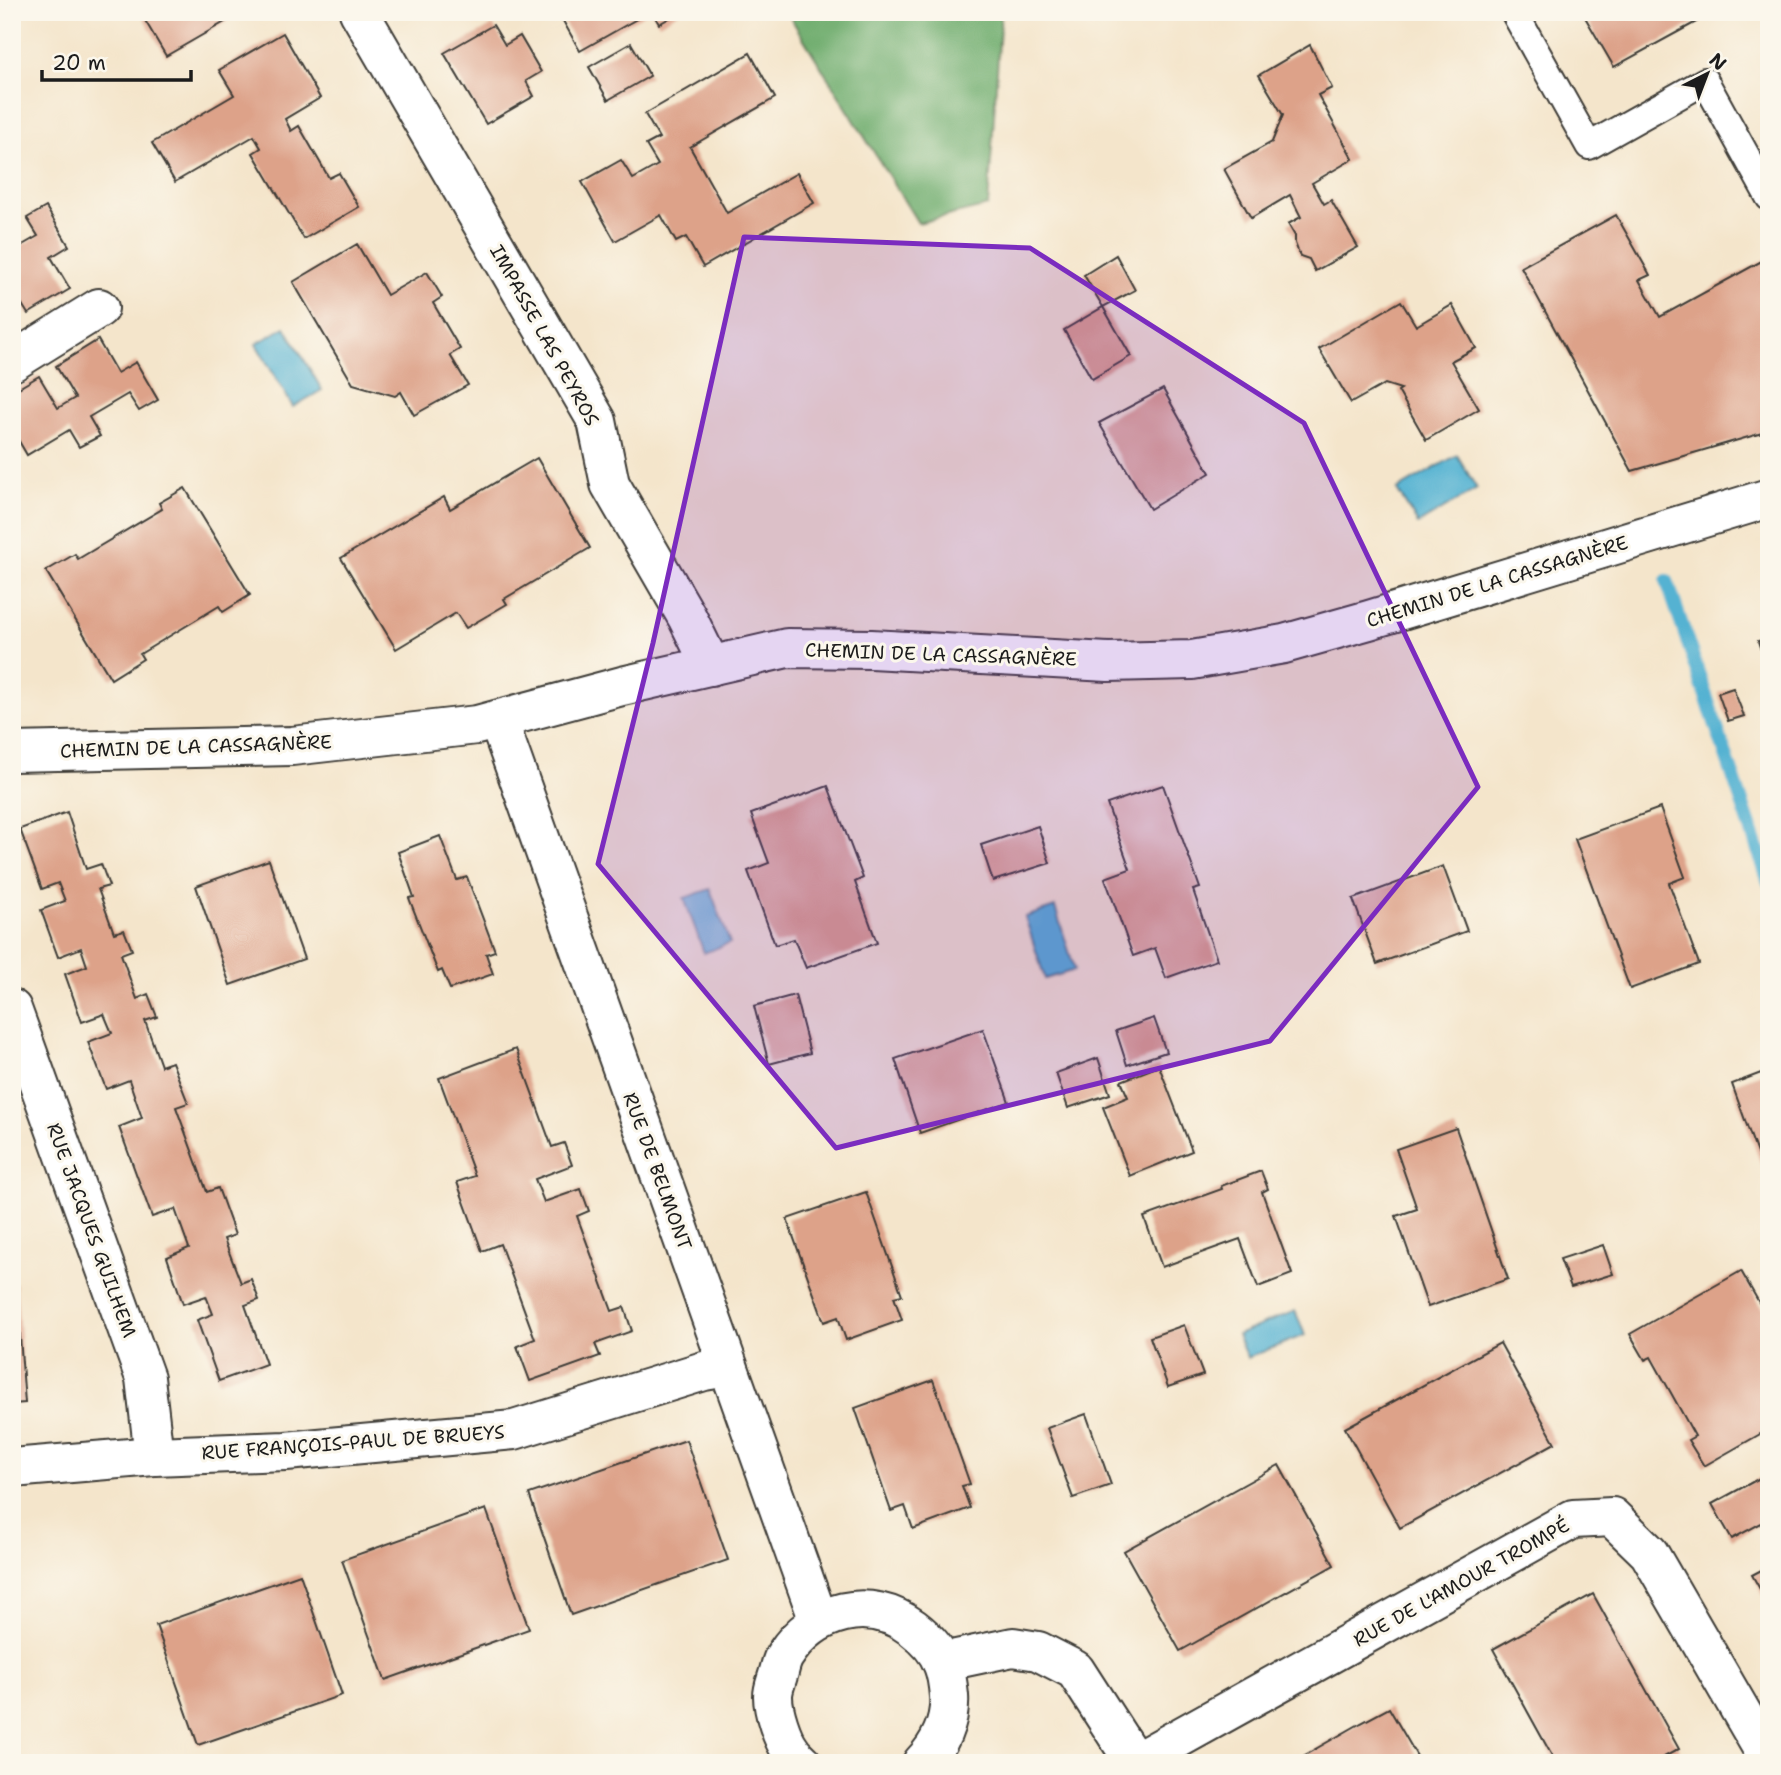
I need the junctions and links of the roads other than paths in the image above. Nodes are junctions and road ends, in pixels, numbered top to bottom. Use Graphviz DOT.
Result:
graph roads {
  1 [pos="359,12"];
  2 [pos="1514,12"];
  3 [pos="1769,197"];
  4 [pos="99,307"];
  5 [pos="12,362"];
  6 [pos="1769,498"];
  7 [pos="711,666"];
  8 [pos="498,720"];
  9 [pos="12,751"];
  10 [pos="12,1009"];
  11 [pos="728,1367"];
  12 [pos="154,1456"];
  13 [pos="12,1468"];
  14 [pos="819,1621"];
  15 [pos="942,1662"];
  16 [pos="1769,1760"];
  17 [pos="802,1763"];
  18 [pos="922,1763"];
  19 [pos="1135,1763"];
  1 -- 7 [label="street, IMPASSE LAS PEYROS"];
  2 -- 3 [label="lane"];
  4 -- 5 [label="street"];
  6 -- 7 [label="street, CHEMIN DE LA CASSAGNÈRE"];
  7 -- 8 [label="street, CHEMIN DE LA CASSAGNÈRE"];
  8 -- 9 [label="street, CHEMIN DE LA CASSAGNÈRE"];
  8 -- 11 [label="street, RUE DE BELMONT"];
  10 -- 12 [label="street, RUE JACQUES GUILHEM"];
  11 -- 12 [label="street, RUE FRANÇOIS-PAUL DE BRUEYS"];
  11 -- 14 [label="street, RUE DE BELMONT"];
  12 -- 13 [label="street, RUE FRANÇOIS-PAUL DE BRUEYS"];
  14 -- 15 [label="street"];
  14 -- 17 [label="street"];
  15 -- 18 [label="street"];
  15 -- 19 [label="street"];
  16 -- 19 [label="street, RUE DE L'AMOUR TROMPÉ"];
}
